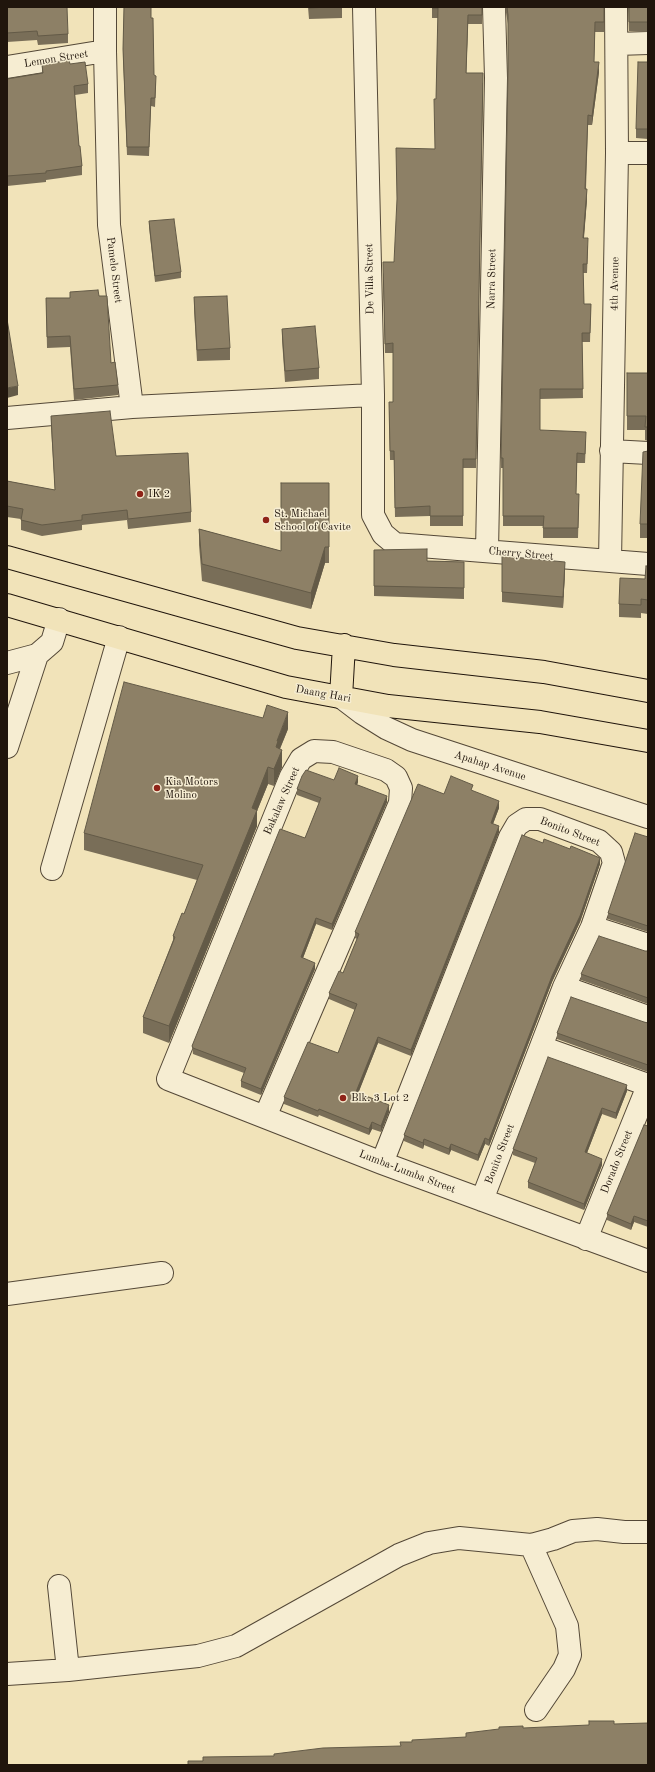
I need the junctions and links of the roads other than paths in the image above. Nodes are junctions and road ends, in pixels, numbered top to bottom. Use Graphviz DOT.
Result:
graph roads {
  1 [pos="106,7"];
  2 [pos="364,7"];
  3 [pos="494,7"];
  4 [pos="616,7"];
  5 [pos="648,43"];
  6 [pos="616,44"];
  7 [pos="105,51"];
  8 [pos="7,67"];
  9 [pos="617,153"];
  10 [pos="648,153"];
  11 [pos="373,395"];
  12 [pos="132,407"];
  13 [pos="7,418"];
  14 [pos="611,451"];
  15 [pos="648,453"];
  16 [pos="395,544"];
  17 [pos="487,552"];
  18 [pos="7,557"];
  19 [pos="610,561"];
  20 [pos="648,564"];
  21 [pos="7,604"];
  22 [pos="59,619"];
  23 [pos="119,637"];
  24 [pos="344,645"];
  25 [pos="37,655"];
  26 [pos="7,663"];
  27 [pos="648,691"];
  28 [pos="341,697"];
  29 [pos="648,741"];
  30 [pos="7,746"];
  31 [pos="648,817"];
  32 [pos="52,869"];
  33 [pos="592,927"];
  34 [pos="648,945"];
  35 [pos="564,987"];
  36 [pos="648,1017"];
  37 [pos="542,1047"];
  38 [pos="168,1079"];
  39 [pos="648,1086"];
  40 [pos="265,1117"];
  41 [pos="382,1163"];
  42 [pos="482,1200"];
  43 [pos="586,1239"];
  44 [pos="648,1261"];
  45 [pos="162,1273"];
  46 [pos="7,1294"];
  47 [pos="648,1532"];
  48 [pos="531,1545"];
  49 [pos="59,1586"];
  50 [pos="68,1670"];
  51 [pos="7,1674"];
  52 [pos="536,1710"];
  1 -- 7 [label="street, Pamelo Street"];
  2 -- 11 [label="street, De Villa Street"];
  3 -- 17 [label="street, Narra Street"];
  4 -- 6 [label="street, 4th Avenue"];
  5 -- 6 [label="street"];
  6 -- 9 [label="street, 4th Avenue"];
  7 -- 8 [label="street, Lemon Street"];
  7 -- 12 [label="street, Pamelo Street"];
  9 -- 10 [label="street"];
  9 -- 14 [label="street, 4th Avenue"];
  11 -- 12 [label="street"];
  11 -- 16 [label="street, De Villa Street"];
  12 -- 13 [label="street"];
  14 -- 15 [label="street"];
  14 -- 19 [label="street, 4th Avenue"];
  16 -- 17 [label="street, Cherry Street"];
  17 -- 19 [label="street, Cherry Street"];
  18 -- 24 [label="main road"];
  19 -- 20 [label="street, Cherry Street"];
  21 -- 22 [label="main road, Daang Hari"];
  22 -- 23 [label="main road, Daang Hari"];
  22 -- 25 [label="street"];
  23 -- 28 [label="main road, Daang Hari"];
  23 -- 32 [label="street"];
  24 -- 27 [label="main road"];
  24 -- 28 [label="main road"];
  25 -- 26 [label="street"];
  25 -- 30 [label="street"];
  28 -- 29 [label="main road, Daang Hari"];
  28 -- 31 [label="street, Apahap Avenue"];
  33 -- 34 [label="street"];
  33 -- 35 [label="street, Bonito Street"];
  33 -- 41 [label="street, Bonito Street"];
  35 -- 36 [label="street"];
  35 -- 37 [label="street, Bonito Street"];
  37 -- 39 [label="street"];
  37 -- 42 [label="street, Bonito Street"];
  38 -- 40 [label="street, Lumba-Lumba Street"];
  38 -- 40 [label="street, Bakalaw Street"];
  39 -- 43 [label="street, Dorado Street"];
  40 -- 41 [label="street, Lumba-Lumba Street"];
  41 -- 42 [label="street, Lumba-Lumba Street"];
  42 -- 43 [label="street, Lumba-Lumba Street"];
  43 -- 44 [label="street, Lumba-Lumba Street"];
  45 -- 46 [label="street"];
  47 -- 48 [label="street"];
  48 -- 50 [label="street"];
  48 -- 52 [label="street"];
  49 -- 50 [label="street"];
  50 -- 51 [label="street"];
}
